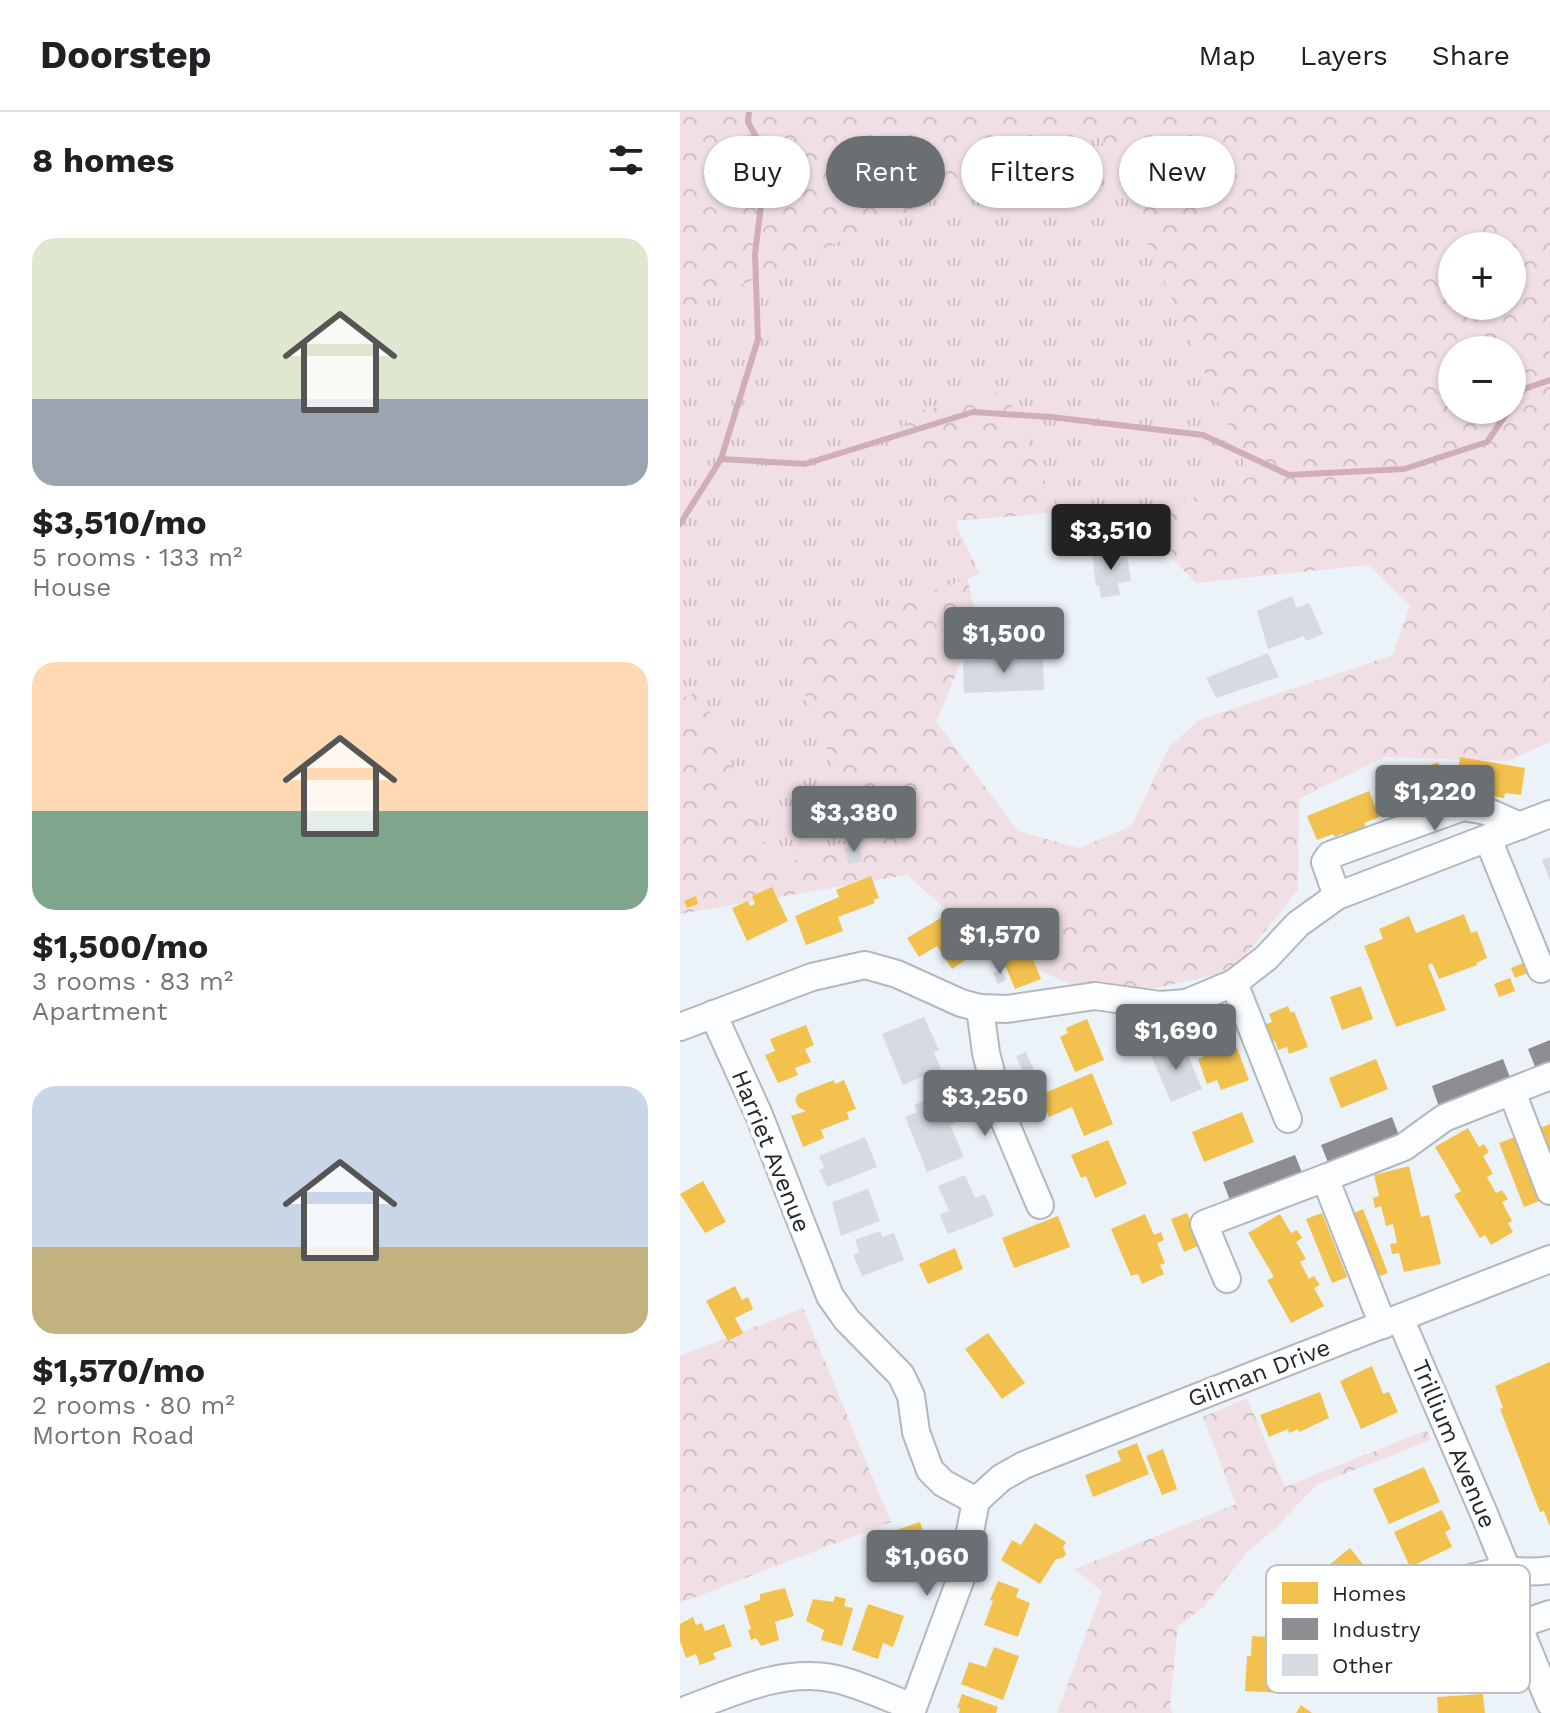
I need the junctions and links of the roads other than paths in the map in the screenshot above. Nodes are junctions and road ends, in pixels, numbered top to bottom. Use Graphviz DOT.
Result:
graph roads {
  1 [pos="1550,814"];
  2 [pos="1520,826"];
  3 [pos="1488,839"];
  4 [pos="1337,896"];
  5 [pos="1541,969"];
  6 [pos="1234,983"];
  7 [pos="980,1008"];
  8 [pos="713,1014"];
  9 [pos="680,1027"];
  10 [pos="1550,1076"];
  11 [pos="1512,1092"];
  12 [pos="1288,1119"];
  13 [pos="1325,1178"];
  14 [pos="1550,1191"];
  15 [pos="1040,1205"];
  16 [pos="1550,1259"];
  17 [pos="1227,1279"];
  18 [pos="1391,1322"];
  19 [pos="976,1501"];
  20 [pos="1505,1565"];
  21 [pos="1550,1570"];
  22 [pos="1530,1574"];
  23 [pos="1550,1614"];
  24 [pos="1530,1621"];
  25 [pos="1530,1654"];
  26 [pos="1550,1703"];
  27 [pos="912,1710"];
  28 [pos="680,1712"];
  1 -- 2 [label="street"];
  2 -- 3 [label="street"];
  2 -- 4 [label="street"];
  3 -- 4 [label="street"];
  3 -- 5 [label="street"];
  4 -- 6 [label="street"];
  6 -- 7 [label="street"];
  6 -- 12 [label="street"];
  7 -- 8 [label="street"];
  7 -- 15 [label="street"];
  8 -- 9 [label="street"];
  8 -- 19 [label="street, Harriet Avenue"];
  10 -- 11 [label="street"];
  11 -- 13 [label="street"];
  11 -- 14 [label="street"];
  13 -- 17 [label="street"];
  13 -- 18 [label="street, Trillium Avenue"];
  16 -- 18 [label="street, Gilman Drive"];
  18 -- 19 [label="street, Gilman Drive"];
  18 -- 20 [label="street, Trillium Avenue"];
  19 -- 27 [label="street"];
  21 -- 22 [label="street"];
  23 -- 24 [label="street"];
  25 -- 26 [label="street, Trillium Avenue"];
  27 -- 28 [label="street"];
}
